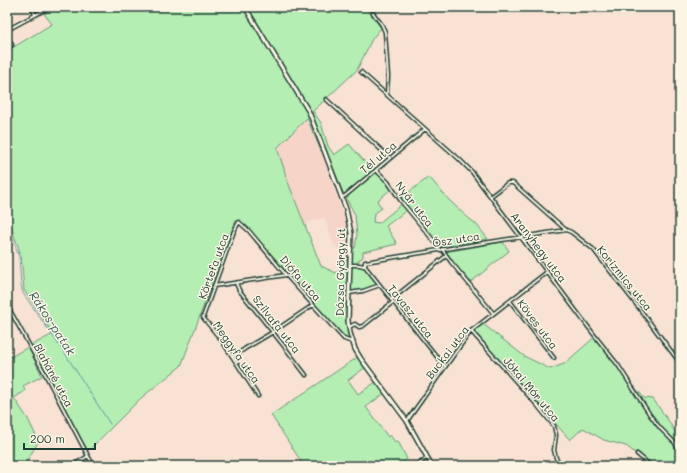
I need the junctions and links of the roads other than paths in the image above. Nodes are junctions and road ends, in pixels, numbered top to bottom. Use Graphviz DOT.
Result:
graph roads {
  1 [pos="32,7"];
  2 [pos="50,7"];
  3 [pos="245,7"];
  4 [pos="373,13"];
  5 [pos="35,15"];
  6 [pos="7,30"];
  7 [pos="7,36"];
  8 [pos="12,45"];
  9 [pos="361,72"];
  10 [pos="387,94"];
  11 [pos="326,99"];
  12 [pos="425,129"];
  13 [pos="390,158"];
  14 [pos="376,170"];
  15 [pos="490,196"];
  16 [pos="342,197"];
  17 [pos="239,222"];
  18 [pos="566,230"];
  19 [pos="522,237"];
  20 [pos="440,249"];
  21 [pos="446,256"];
  22 [pos="350,265"];
  23 [pos="364,265"];
  24 [pos="547,272"];
  25 [pos="286,275"];
  26 [pos="236,283"];
  27 [pos="380,285"];
  28 [pos="214,286"];
  29 [pos="349,293"];
  30 [pos="392,301"];
  31 [pos="510,301"];
  32 [pos="7,305"];
  33 [pos="313,305"];
  34 [pos="493,313"];
  35 [pos="204,317"];
  36 [pos="349,326"];
  37 [pos="471,331"];
  38 [pos="273,332"];
  39 [pos="352,342"];
  40 [pos="233,357"];
  41 [pos="554,358"];
  42 [pos="680,364"];
  43 [pos="445,367"];
  44 [pos="306,375"];
  45 [pos="258,396"];
  46 [pos="407,421"];
  47 [pos="680,453"];
  48 [pos="637,454"];
  49 [pos="87,455"];
  50 [pos="427,458"];
  51 [pos="72,466"];
  52 [pos="94,466"];
  53 [pos="416,466"];
  54 [pos="432,466"];
  55 [pos="560,466"];
  56 [pos="651,466"];
  1 -- 5 [label="street"];
  2 -- 5 [label="street"];
  3 -- 16 [label="main road, Dózsa György út"];
  4 -- 10 [label="street"];
  5 -- 6 [label="street"];
  7 -- 8 [label="street"];
  9 -- 10 [label="street, Aranyhegy utca"];
  10 -- 12 [label="street, Aranyhegy utca"];
  11 -- 13 [label="street"];
  12 -- 13 [label="street, Tél utca"];
  12 -- 15 [label="street, Aranyhegy utca"];
  13 -- 14 [label="street, Tél utca"];
  14 -- 16 [label="street, Tél utca"];
  14 -- 20 [label="street, Nyár utca"];
  15 -- 18 [label="street, Korizmics utca"];
  15 -- 19 [label="street, Aranyhegy utca"];
  16 -- 22 [label="main road, Dózsa György út"];
  17 -- 25 [label="street, Diófa utca"];
  17 -- 28 [label="street, Körtefa utca"];
  18 -- 19 [label="street, Ősz utca"];
  18 -- 42 [label="street, Korizmics utca"];
  19 -- 20 [label="street, Ősz utca"];
  19 -- 24 [label="street, Aranyhegy utca"];
  20 -- 21 [label="street, Nyár utca"];
  20 -- 23 [label="street, Ősz utca"];
  21 -- 30 [label="street"];
  21 -- 34 [label="street, Nyár utca"];
  22 -- 23 [label="street, Ősz utca"];
  22 -- 29 [label="main road, Dózsa György út"];
  23 -- 27 [label="street, Tavasz utca"];
  24 -- 31 [label="street, Buckai utca"];
  24 -- 47 [label="street, Aranyhegy utca"];
  25 -- 26 [label="street"];
  25 -- 33 [label="street, Diófa utca"];
  26 -- 28 [label="street"];
  26 -- 38 [label="street, Szilvafa utca"];
  27 -- 29 [label="street"];
  27 -- 30 [label="street, Tavasz utca"];
  28 -- 35 [label="street, Körtefa utca"];
  29 -- 36 [label="main road, Dózsa György út"];
  30 -- 36 [label="street"];
  30 -- 43 [label="street, Tavasz utca"];
  31 -- 34 [label="street, Buckai utca"];
  31 -- 41 [label="street, Köves utca"];
  32 -- 49 [label="street, Blaháné utca"];
  33 -- 38 [label="street"];
  33 -- 39 [label="street, Diófa utca"];
  34 -- 37 [label="street, Buckai utca"];
  35 -- 40 [label="street, Meggyfa utca"];
  36 -- 39 [label="main road, Dózsa György út"];
  37 -- 43 [label="street, Buckai utca"];
  37 -- 55 [label="street, Jókai Mór utca"];
  38 -- 40 [label="street"];
  38 -- 44 [label="street, Szilvafa utca"];
  39 -- 46 [label="main road, Dózsa György út"];
  40 -- 45 [label="street, Meggyfa utca"];
  43 -- 46 [label="street, Buckai utca"];
  46 -- 50 [label="main road, Dózsa György út"];
  48 -- 56 [label="street"];
  49 -- 51 [label="street"];
  49 -- 52 [label="street, Blaháné utca"];
  50 -- 53 [label="street"];
  50 -- 54 [label="main road, Dózsa György út"];
}
